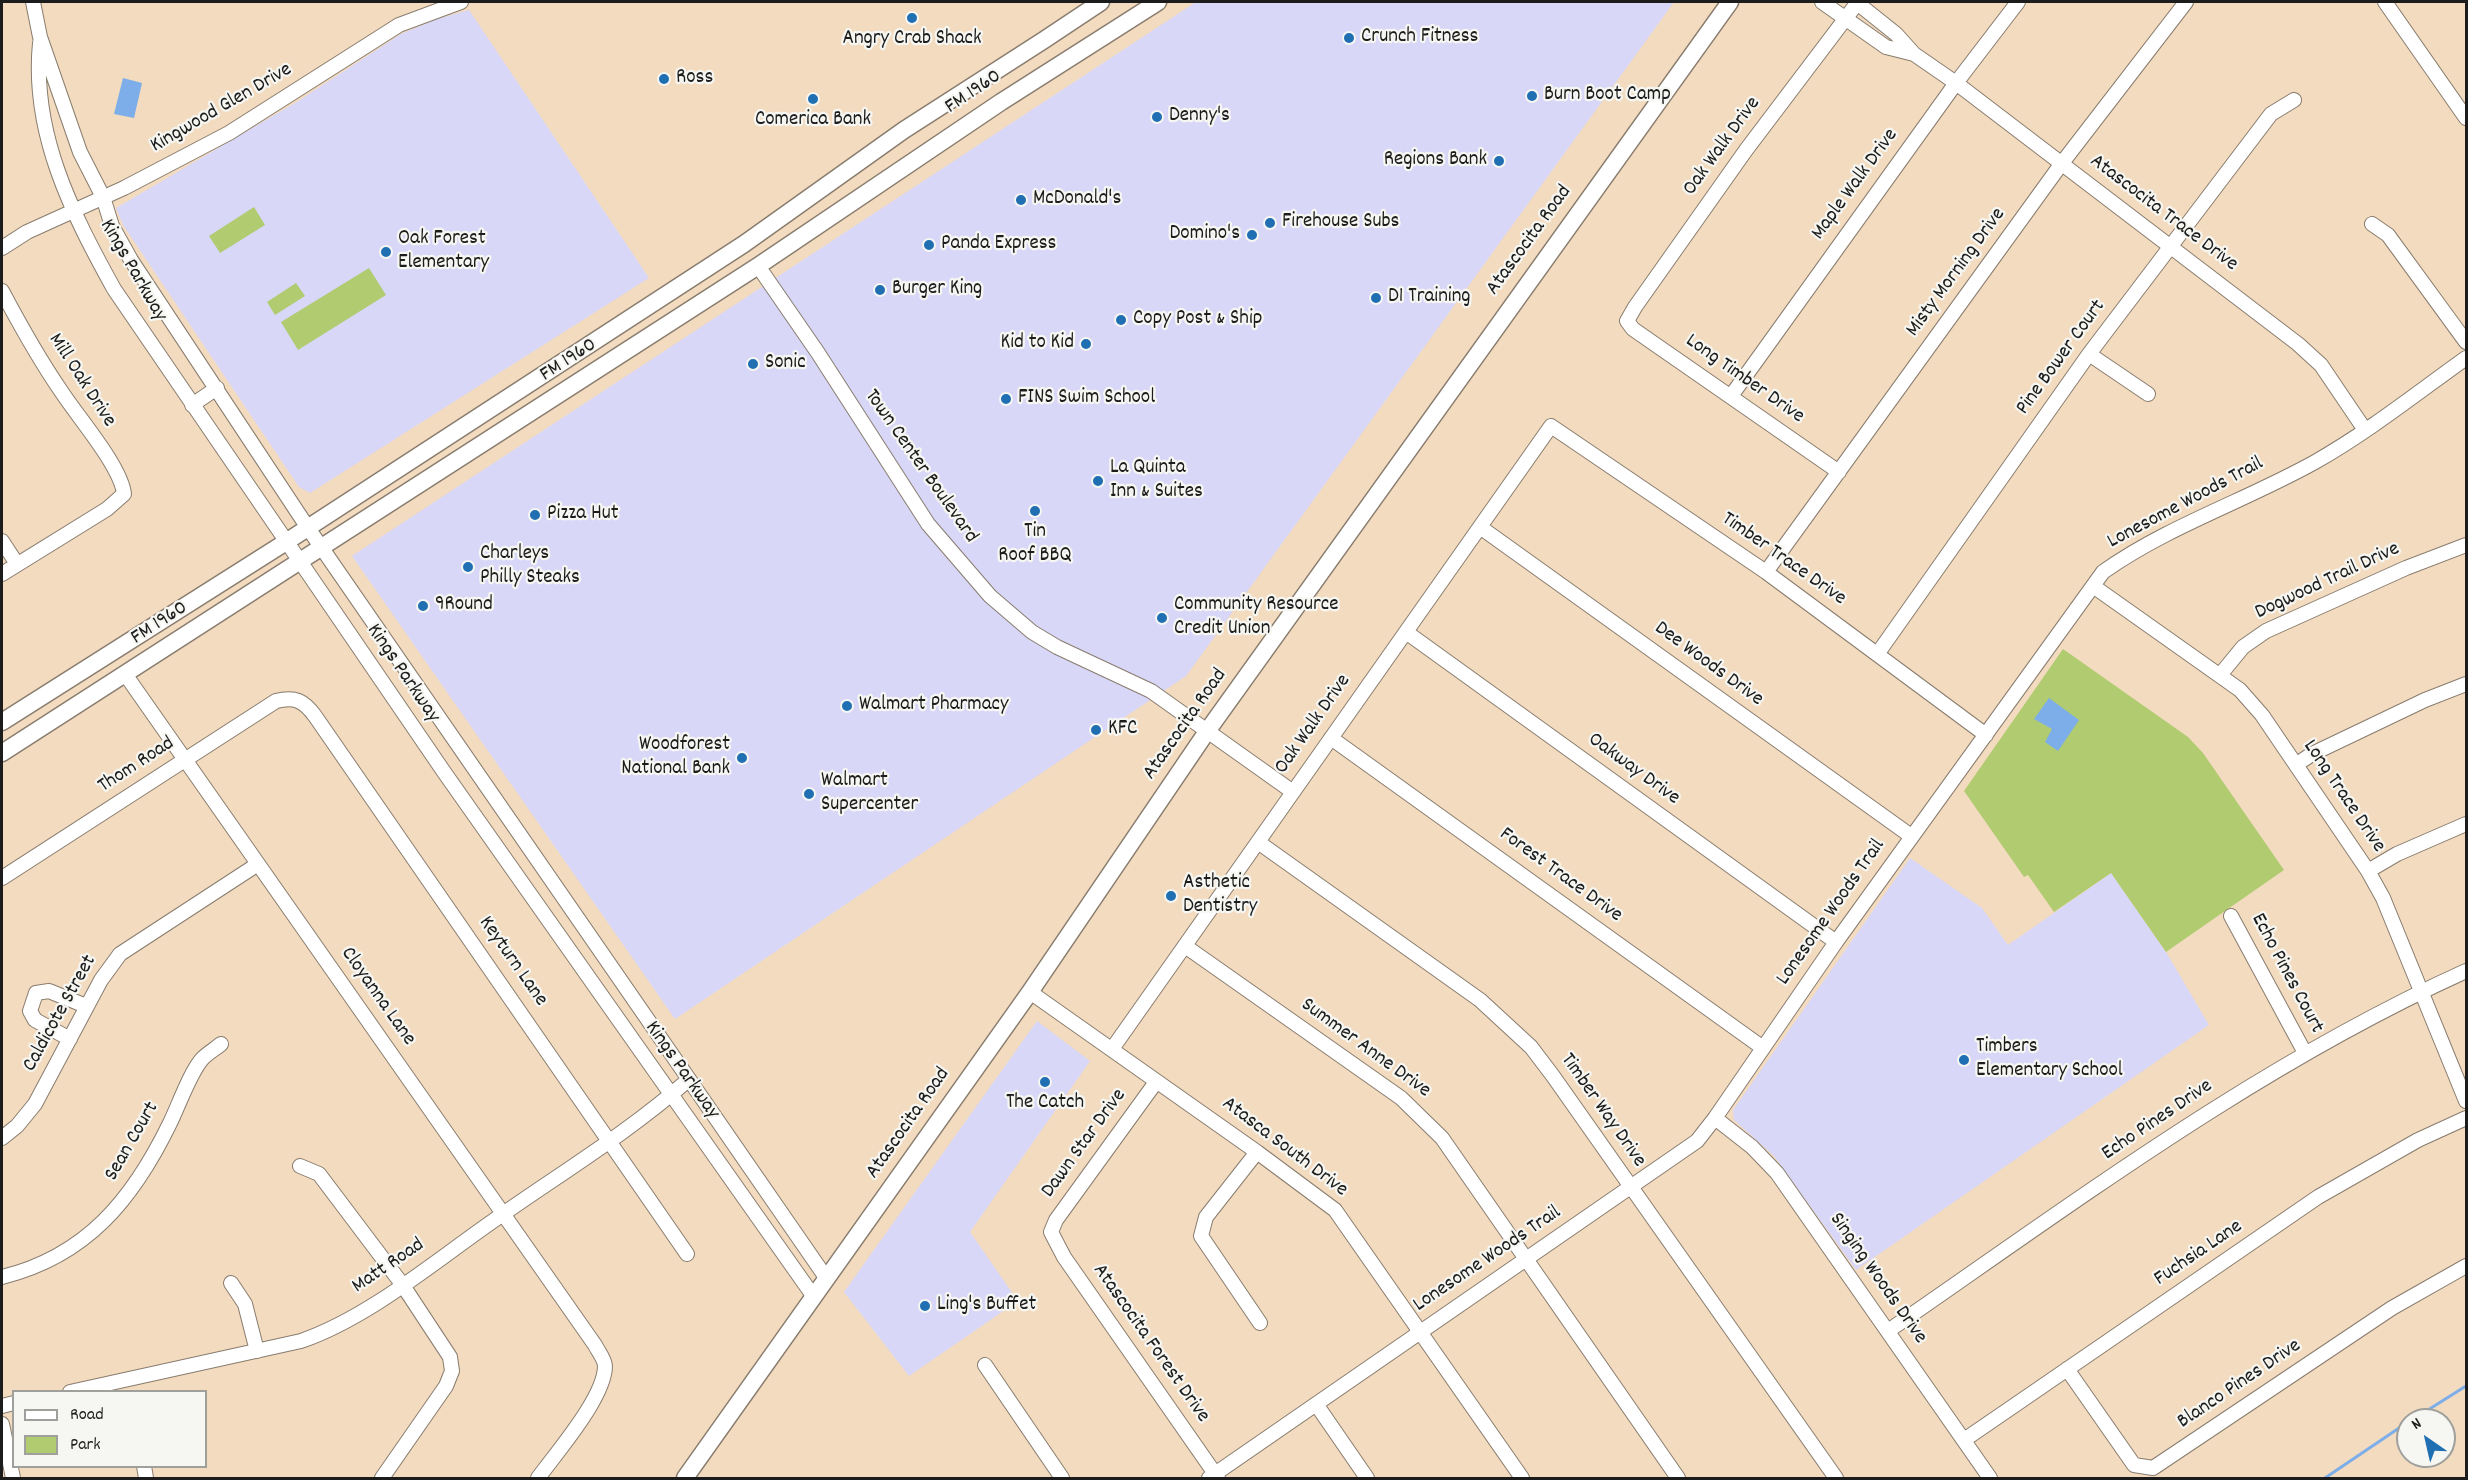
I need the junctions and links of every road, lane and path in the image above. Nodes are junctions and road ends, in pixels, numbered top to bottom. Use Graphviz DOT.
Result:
graph roads {
  1 [pos="33,2"];
  2 [pos="461,2"];
  3 [pos="1101,2"];
  4 [pos="1158,2"];
  5 [pos="1730,2"];
  6 [pos="1822,2"];
  7 [pos="1857,2"];
  8 [pos="2018,2"];
  9 [pos="2186,2"];
  10 [pos="2385,2"];
  11 [pos="1844,19"];
  12 [pos="40,37"];
  13 [pos="1914,54"];
  14 [pos="1956,83"];
  15 [pos="2294,100"];
  16 [pos="2466,118"];
  17 [pos="2062,163"];
  18 [pos="103,197"];
  19 [pos="74,210"];
  20 [pos="2372,224"];
  21 [pos="2,248"];
  22 [pos="2170,248"];
  23 [pos="758,266"];
  24 [pos="2,291"];
  25 [pos="1627,321"];
  26 [pos="2466,342"];
  27 [pos="2089,354"];
  28 [pos="2466,358"];
  29 [pos="217,388"];
  30 [pos="2148,394"];
  31 [pos="1731,396"];
  32 [pos="192,405"];
  33 [pos="1551,426"];
  34 [pos="2365,430"];
  35 [pos="1839,472"];
  36 [pos="1480,527"];
  37 [pos="308,528"];
  38 [pos="2,541"];
  39 [pos="286,542"];
  40 [pos="2466,545"];
  41 [pos="321,547"];
  42 [pos="299,561"];
  43 [pos="17,564"];
  44 [pos="1766,572"];
  45 [pos="2,574"];
  46 [pos="2093,586"];
  47 [pos="1406,632"];
  48 [pos="1878,653"];
  49 [pos="125,674"];
  50 [pos="2220,675"];
  51 [pos="2466,684"];
  52 [pos="298,699"];
  53 [pos="2,723"];
  54 [pos="1208,730"];
  55 [pos="1986,735"];
  56 [pos="1332,738"];
  57 [pos="2,753"];
  58 [pos="186,759"];
  59 [pos="2297,764"];
  60 [pos="1293,792"];
  61 [pos="2466,824"];
  62 [pos="1911,836"];
  63 [pos="1258,842"];
  64 [pos="258,864"];
  65 [pos="2368,871"];
  66 [pos="2,878"];
  67 [pos="2231,916"];
  68 [pos="1836,942"];
  69 [pos="1185,946"];
  70 [pos="2466,971"];
  71 [pos="2421,991"];
  72 [pos="1030,992"];
  73 [pos="86,1006"];
  74 [pos="70,1039"];
  75 [pos="221,1044"];
  76 [pos="1763,1048"];
  77 [pos="1112,1049"];
  78 [pos="2305,1053"];
  79 [pos="688,1080"];
  80 [pos="1156,1082"];
  81 [pos="672,1094"];
  82 [pos="2466,1101"];
  83 [pos="1715,1118"];
  84 [pos="2466,1118"];
  85 [pos="2,1138"];
  86 [pos="610,1140"];
  87 [pos="1257,1152"];
  88 [pos="300,1166"];
  89 [pos="1630,1188"];
  90 [pos="503,1214"];
  91 [pos="1051,1232"];
  92 [pos="687,1254"];
  93 [pos="1527,1260"];
  94 [pos="2466,1266"];
  95 [pos="2,1278"];
  96 [pos="827,1279"];
  97 [pos="231,1283"];
  98 [pos="402,1284"];
  99 [pos="814,1297"];
  100 [pos="1260,1323"];
  101 [pos="1888,1331"];
  102 [pos="1421,1332"];
  103 [pos="257,1351"];
  104 [pos="985,1365"];
  105 [pos="2067,1369"];
  106 [pos="129,1385"];
  107 [pos="87,1390"];
  108 [pos="1316,1404"];
  109 [pos="2,1424"];
  110 [pos="1964,1440"];
  111 [pos="1214,1477"];
  112 [pos="13,1479"];
  113 [pos="382,1479"];
  114 [pos="538,1479"];
  115 [pos="685,1479"];
  116 [pos="1062,1479"];
  117 [pos="1367,1479"];
  118 [pos="1522,1479"];
  119 [pos="1678,1479"];
  120 [pos="1836,1479"];
  121 [pos="1990,1479"];
  1 -- 12 [label="street, Kings Parkway"];
  2 -- 18 [label="street, Kingwood Glen Drive"];
  3 -- 37 [label="main road, FM 1960 / FM 1960"];
  4 -- 23 [label="main road, FM 1960 / FM 1960"];
  5 -- 54 [label="main road, Atascocita Road"];
  6 -- 11 [label="street, Atascocita Trace Drive"];
  7 -- 11 [label="street, Oak Walk Drive"];
  7 -- 13 [label="street, Atascocita Trace Drive"];
  8 -- 14 [label="street, Maple Walk Drive"];
  9 -- 17 [label="street, Misty Morning Drive"];
  10 -- 16 [label="street"];
  11 -- 13 [label="street, Atascocita Trace Drive"];
  11 -- 25 [label="street, Oak Walk Drive"];
  12 -- 18 [label="street, Kings Parkway"];
  12 -- 19 [label="street, Kings Parkway"];
  13 -- 14 [label="street, Atascocita Trace Drive"];
  14 -- 17 [label="street, Atascocita Trace Drive"];
  14 -- 31 [label="street, Maple Walk Drive"];
  15 -- 22 [label="street, Pine Bower Court"];
  17 -- 22 [label="street, Atascocita Trace Drive"];
  17 -- 35 [label="street, Misty Morning Drive"];
  18 -- 19 [label="street, Kingwood Glen Drive"];
  18 -- 29 [label="street, Kings Parkway"];
  19 -- 21 [label="street, Kingwood Glen Drive"];
  19 -- 32 [label="street, Kings Parkway"];
  20 -- 26 [label="street"];
  22 -- 27 [label="street, Pine Bower Court"];
  22 -- 34 [label="street, Atascocita Trace Drive"];
  23 -- 41 [label="main road, FM 1960 / FM 1960"];
  23 -- 54 [label="street, Town Center Boulevard"];
  24 -- 43 [label="street, Mill Oak Drive"];
  25 -- 31 [label="street, Long Timber Drive"];
  27 -- 30 [label="street"];
  27 -- 48 [label="street, Pine Bower Court"];
  28 -- 34 [label="street, Lonesome Woods Trail"];
  29 -- 32 [label="street"];
  29 -- 37 [label="street, Kings Parkway"];
  31 -- 35 [label="street, Long Timber Drive"];
  32 -- 39 [label="street, Kings Parkway"];
  33 -- 36 [label="street, Oak Walk Drive"];
  33 -- 44 [label="street, Timber Trace Drive"];
  34 -- 46 [label="street, Lonesome Woods Trail"];
  35 -- 44 [label="street, Misty Morning Drive"];
  36 -- 47 [label="street, Oak Walk Drive"];
  36 -- 62 [label="street, Dee Woods Drive"];
  37 -- 39 [label="main road, FM 1960 / FM 1960"];
  37 -- 41 [label="street, Kings Parkway"];
  38 -- 43 [label="street"];
  39 -- 42 [label="street, Kings Parkway"];
  39 -- 53 [label="main road, FM 1960 / FM 1960"];
  40 -- 50 [label="street, Dogwood Trail Drive"];
  41 -- 42 [label="main road, FM 1960 / FM 1960"];
  41 -- 79 [label="street, Kings Parkway"];
  42 -- 49 [label="main road, FM 1960 / FM 1960"];
  42 -- 81 [label="street, Kings Parkway"];
  43 -- 45 [label="street"];
  44 -- 48 [label="street, Timber Trace Drive"];
  46 -- 50 [label="street, Long Trace Drive"];
  46 -- 55 [label="street, Lonesome Woods Trail"];
  47 -- 56 [label="street, Oak Walk Drive"];
  47 -- 68 [label="street, Oakway Drive"];
  48 -- 55 [label="street, Timber Trace Drive"];
  49 -- 57 [label="main road, FM 1960 / FM 1960"];
  49 -- 58 [label="street, Cloyanna Lane"];
  50 -- 59 [label="street, Long Trace Drive"];
  51 -- 59 [label="street"];
  52 -- 58 [label="street, Thom Road"];
  52 -- 86 [label="street, Keyturn Lane"];
  54 -- 60 [label="street, Town Center Boulevard"];
  54 -- 72 [label="main road, Atascocita Road"];
  55 -- 62 [label="street, Lonesome Woods Trail"];
  56 -- 60 [label="street, Oak Walk Drive"];
  56 -- 76 [label="street, Forest Trace Drive"];
  58 -- 64 [label="street, Cloyanna Lane"];
  58 -- 66 [label="street, Thom Road"];
  59 -- 65 [label="street, Long Trace Drive"];
  60 -- 63 [label="street, Oak Walk Drive"];
  61 -- 65 [label="street"];
  62 -- 68 [label="street, Lonesome Woods Trail"];
  63 -- 69 [label="street, Oak Walk Drive"];
  63 -- 89 [label="street, Timber Way Drive"];
  64 -- 73 [label="street, Caldicote Street"];
  64 -- 90 [label="street, Cloyanna Lane"];
  65 -- 71 [label="street, Long Trace Drive"];
  67 -- 78 [label="street, Echo Pines Court"];
  68 -- 76 [label="street, Lonesome Woods Trail"];
  69 -- 77 [label="street, Oak Walk Drive"];
  69 -- 93 [label="street, Summer Anne Drive"];
  70 -- 71 [label="street, Echo Pines Drive"];
  71 -- 78 [label="street, Echo Pines Drive"];
  71 -- 82 [label="street, Long Trace Drive"];
  72 -- 77 [label="street, Atasca South Drive"];
  72 -- 96 [label="main road, Atascocita Road"];
  73 -- 74 [label="street, Caldicote Street"];
  73 -- 74 [label="street"];
  74 -- 85 [label="street, Caldicote Street"];
  75 -- 95 [label="street, Sean Court"];
  76 -- 83 [label="street, Lonesome Woods Trail"];
  77 -- 80 [label="street, Atasca South Drive"];
  78 -- 101 [label="street, Echo Pines Drive"];
  79 -- 81 [label="street, Matt Road"];
  79 -- 96 [label="street, Kings Parkway"];
  80 -- 87 [label="street, Atasca South Drive"];
  80 -- 91 [label="street, Dawn Star Drive"];
  81 -- 86 [label="street, Matt Road"];
  81 -- 99 [label="street, Kings Parkway"];
  83 -- 89 [label="street, Lonesome Woods Trail"];
  83 -- 101 [label="street, Singing Woods Drive"];
  84 -- 105 [label="street, Fuchsia Lane"];
  86 -- 90 [label="street, Matt Road"];
  86 -- 92 [label="street, Keyturn Lane"];
  87 -- 100 [label="street"];
  87 -- 102 [label="street, Atasca South Drive"];
  88 -- 98 [label="street"];
  89 -- 93 [label="street, Lonesome Woods Trail"];
  89 -- 120 [label="street, Timber Way Drive"];
  90 -- 98 [label="street, Matt Road"];
  90 -- 114 [label="street, Cloyanna Lane"];
  91 -- 111 [label="street, Atascocita Forest Drive"];
  93 -- 102 [label="street, Lonesome Woods Trail"];
  93 -- 119 [label="street, Summer Anne Drive"];
  94 -- 105 [label="street, Blanco Pines Drive"];
  96 -- 99 [label="main road, Atascocita Road"];
  97 -- 103 [label="street"];
  98 -- 103 [label="street, Matt Road"];
  98 -- 113 [label="street"];
  99 -- 115 [label="main road, Atascocita Road"];
  101 -- 110 [label="street, Singing Woods Drive"];
  102 -- 108 [label="street, Lonesome Woods Trail"];
  102 -- 118 [label="street, Atasca South Drive"];
  103 -- 106 [label="street, Matt Road"];
  104 -- 116 [label="street"];
  105 -- 110 [label="street, Fuchsia Lane"];
  106 -- 107 [label="street, Matt Road"];
  108 -- 111 [label="street, Lonesome Woods Trail"];
  108 -- 117 [label="street"];
  109 -- 112 [label="street"];
  110 -- 121 [label="street, Singing Woods Drive"];
}
